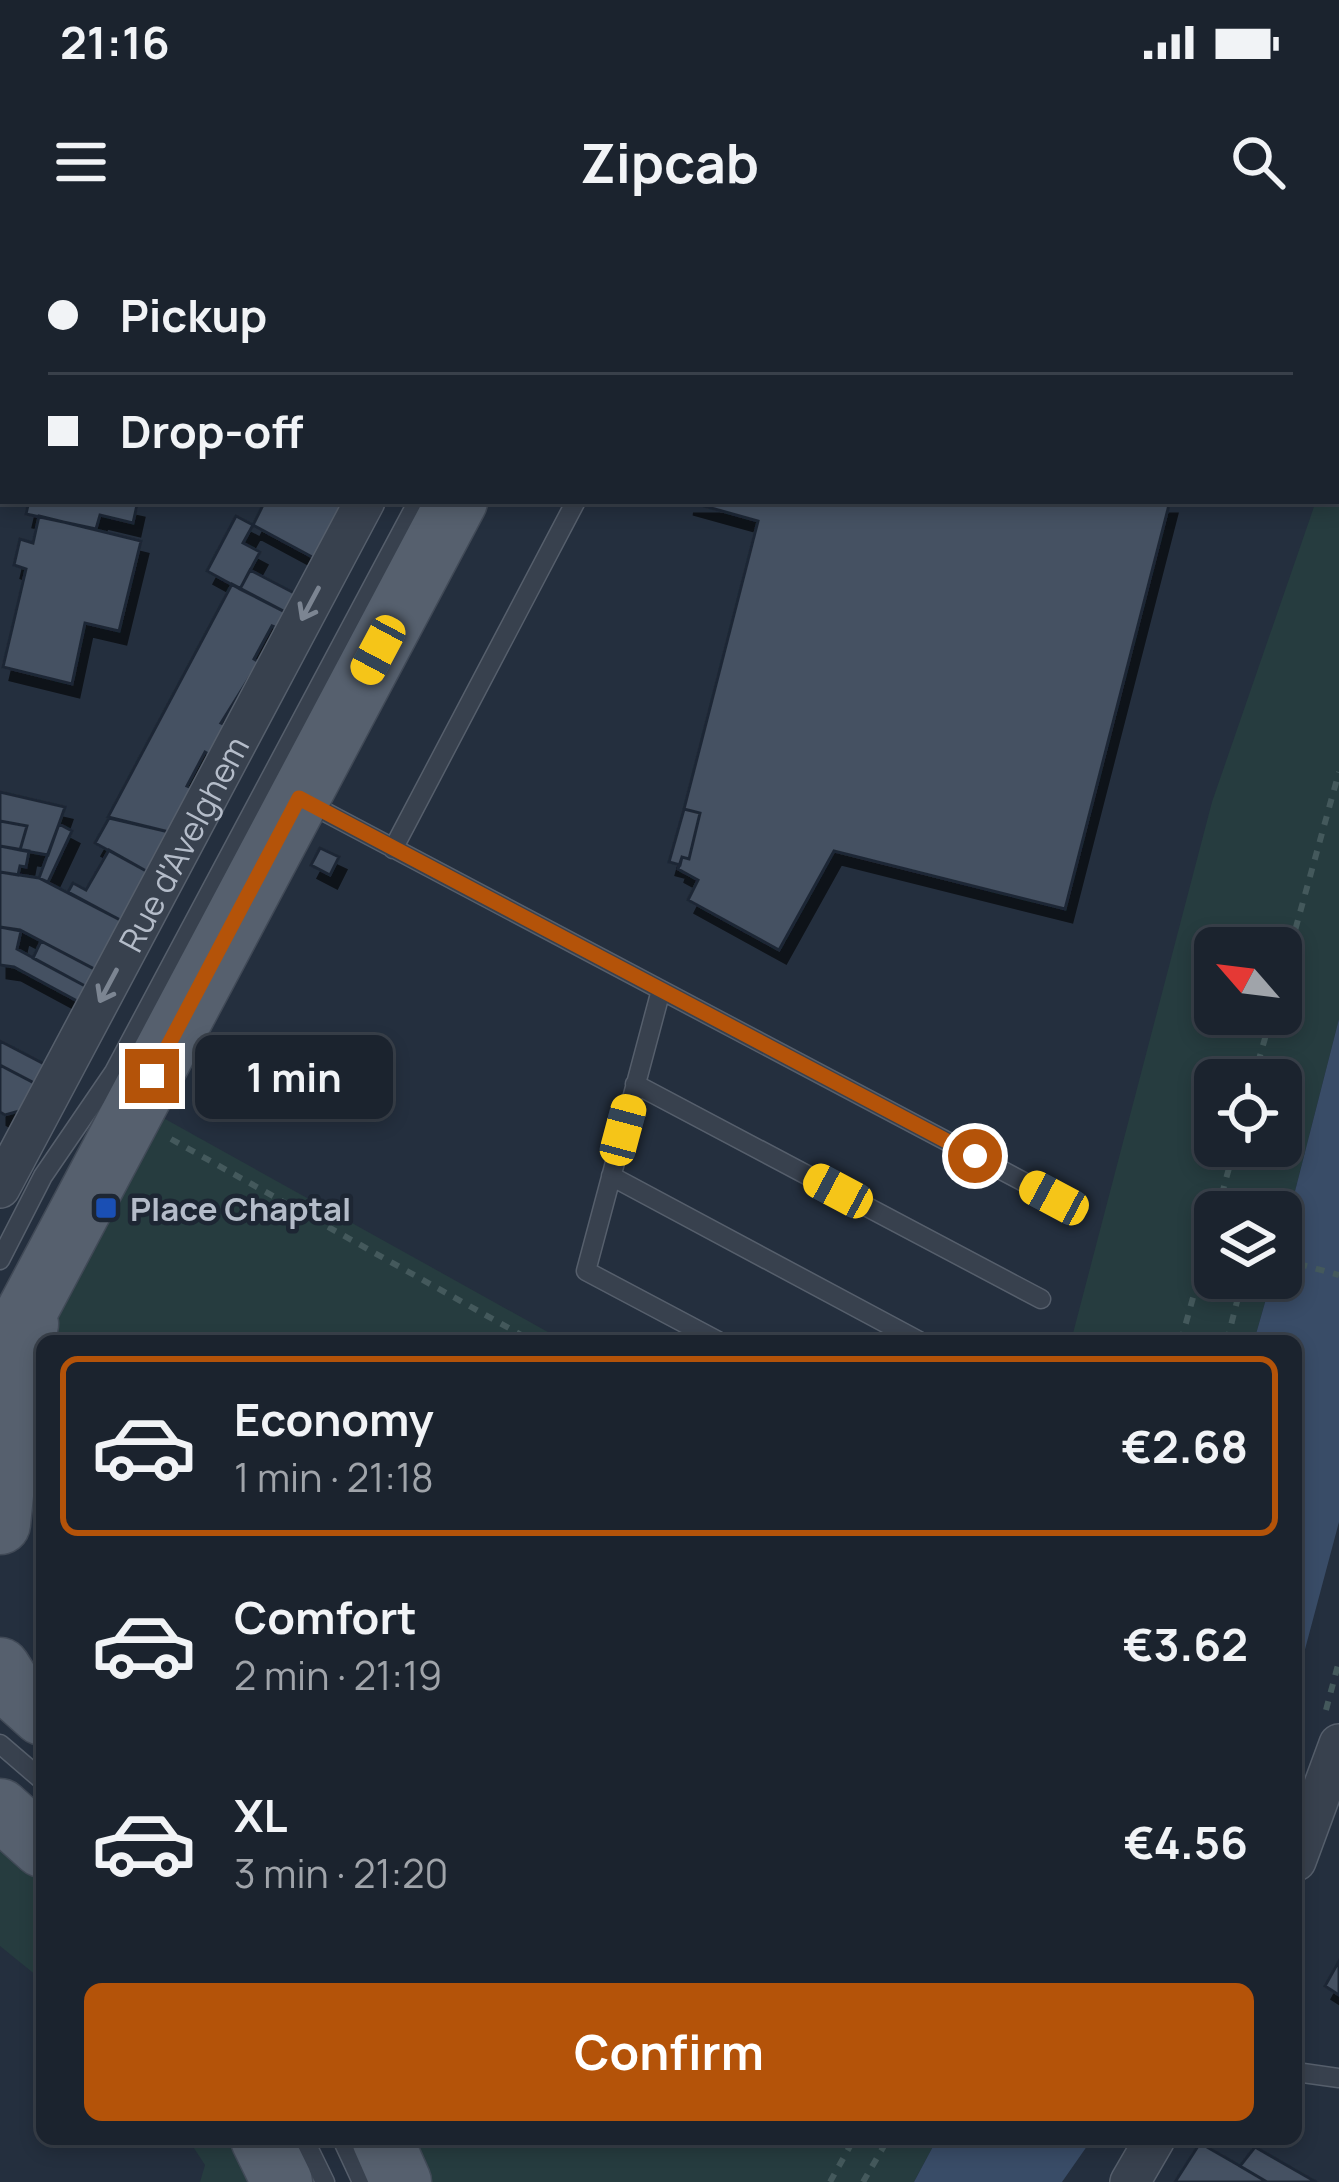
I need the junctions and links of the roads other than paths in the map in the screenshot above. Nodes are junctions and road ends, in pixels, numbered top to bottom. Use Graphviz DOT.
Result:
graph roads {
  1 [pos="362,504"];
  2 [pos="416,504"];
  3 [pos="455,504"];
  4 [pos="573,504"];
  5 [pos="299,798"];
  6 [pos="393,849"];
  7 [pos="661,990"];
  8 [pos="635,1084"];
  9 [pos="6,1162"];
  10 [pos="611,1176"];
  11 [pos="1054,1198"];
  12 [pos="23,1266"];
  13 [pos="1041,1299"];
  14 [pos="707,1335"];
  15 [pos="909,1335"];
  16 [pos="0,1362"];
  17 [pos="0,1524"];
  18 [pos="0,1668"];
  19 [pos="36,1710"];
  20 [pos="0,1744"];
  21 [pos="1339,1744"];
  22 [pos="36,1775"];
  23 [pos="0,1809"];
  24 [pos="36,1842"];
  25 [pos="1302,1845"];
  26 [pos="1302,2073"];
  27 [pos="1339,2078"];
  28 [pos="263,2145"];
  29 [pos="307,2145"];
  30 [pos="345,2145"];
  31 [pos="385,2145"];
  32 [pos="1152,2145"];
  33 [pos="282,2182"];
  34 [pos="325,2182"];
  35 [pos="362,2182"];
  36 [pos="401,2182"];
  37 [pos="1130,2182"];
  1 -- 9 [label="street, Rue d'Avelghem, one-way"];
  2 -- 12 [label="lane"];
  3 -- 5 [label="main road"];
  4 -- 6 [label="lane"];
  5 -- 6 [label="lane"];
  5 -- 12 [label="main road"];
  6 -- 7 [label="lane"];
  7 -- 8 [label="lane"];
  7 -- 11 [label="lane"];
  8 -- 10 [label="lane"];
  8 -- 13 [label="lane"];
  10 -- 14 [label="lane"];
  10 -- 15 [label="lane"];
  12 -- 16 [label="main road"];
  12 -- 17 [label="main road"];
  18 -- 19 [label="main road"];
  20 -- 22 [label="lane"];
  21 -- 25 [label="street"];
  23 -- 24 [label="main road"];
  26 -- 27 [label="lane"];
  28 -- 33 [label="main road"];
  29 -- 34 [label="lane"];
  30 -- 35 [label="lane"];
  31 -- 36 [label="main road"];
  32 -- 37 [label="street"];
}
